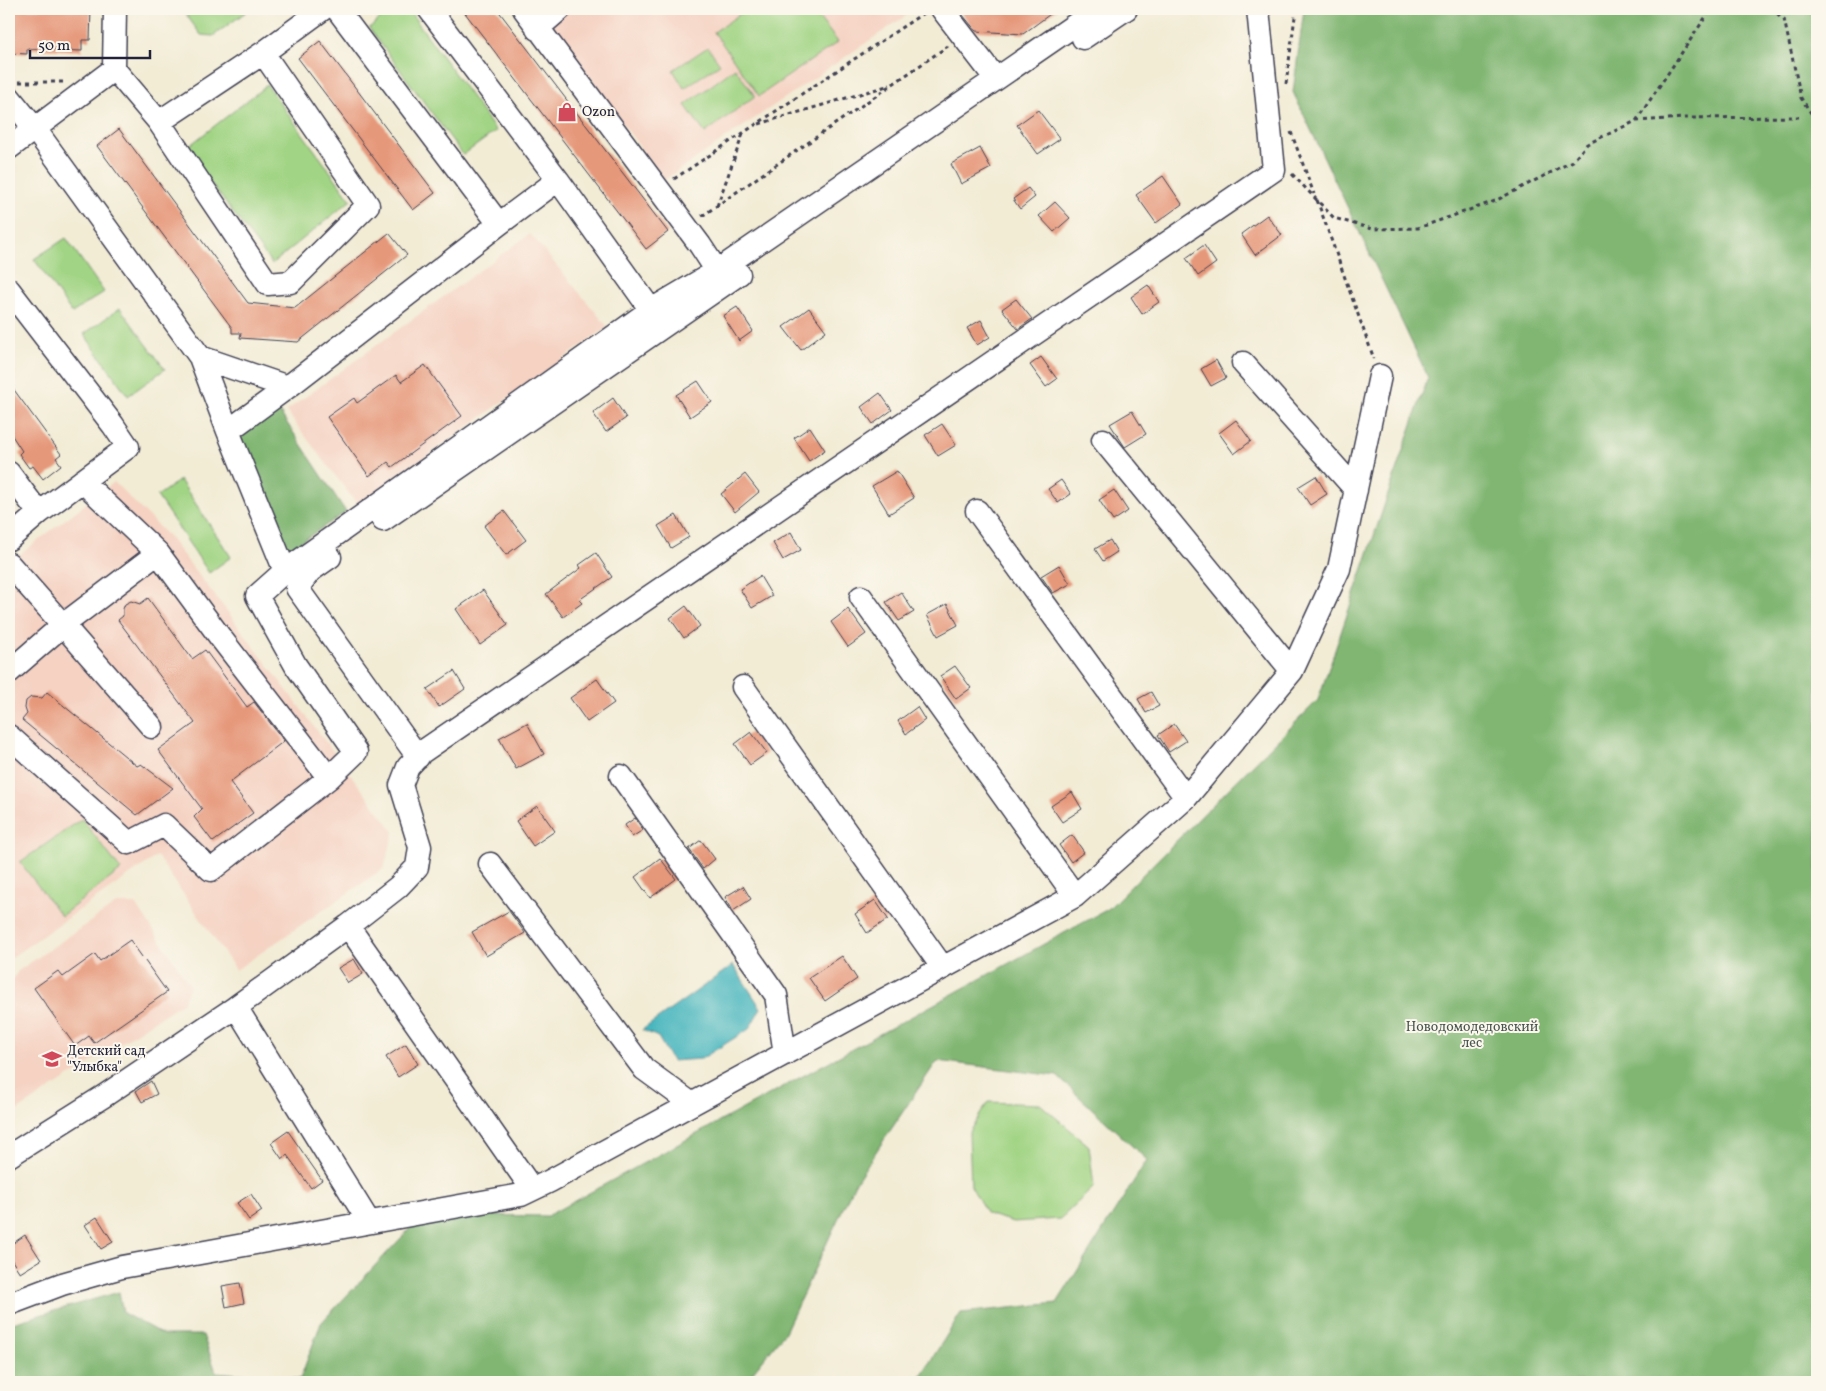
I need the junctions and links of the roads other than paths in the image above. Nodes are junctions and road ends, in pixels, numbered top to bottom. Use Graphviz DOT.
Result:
graph roads {
  1 [pos="115,9"];
  2 [pos="323,9"];
  3 [pos="337,9"];
  4 [pos="430,9"];
  5 [pos="524,9"];
  6 [pos="560,9"];
  7 [pos="942,9"];
  8 [pos="1098,9"];
  9 [pos="1126,9"];
  10 [pos="1258,9"];
  11 [pos="538,29"];
  12 [pos="263,54"];
  13 [pos="114,69"];
  14 [pos="996,80"];
  15 [pos="14,90"];
  16 [pos="159,122"];
  17 [pos="34,129"];
  18 [pos="9,148"];
  19 [pos="558,180"];
  20 [pos="499,224"];
  21 [pos="717,271"];
  22 [pos="9,290"];
  23 [pos="651,310"];
  24 [pos="200,357"];
  25 [pos="1243,363"];
  26 [pos="1380,376"];
  27 [pos="288,387"];
  28 [pos="228,431"];
  29 [pos="1103,440"];
  30 [pos="9,473"];
  31 [pos="82,481"];
  32 [pos="1356,490"];
  33 [pos="977,511"];
  34 [pos="38,513"];
  35 [pos="9,539"];
  36 [pos="158,553"];
  37 [pos="9,564"];
  38 [pos="285,572"];
  39 [pos="861,598"];
  40 [pos="63,625"];
  41 [pos="1292,671"];
  42 [pos="9,672"];
  43 [pos="743,687"];
  44 [pos="152,727"];
  45 [pos="9,736"];
  46 [pos="418,757"];
  47 [pos="622,776"];
  48 [pos="329,778"];
  49 [pos="1186,798"];
  50 [pos="490,864"];
  51 [pos="1075,896"];
  52 [pos="348,926"];
  53 [pos="943,968"];
  54 [pos="236,1008"];
  55 [pos="785,1054"];
  56 [pos="692,1104"];
  57 [pos="9,1156"];
  58 [pos="532,1189"];
  59 [pos="369,1222"];
  60 [pos="9,1304"];
  1 -- 13 [label="street"];
  2 -- 12 [label="street"];
  3 -- 20 [label="street"];
  4 -- 19 [label="street"];
  5 -- 11 [label="street"];
  6 -- 11 [label="street"];
  7 -- 14 [label="street"];
  8 -- 14 [label="street"];
  9 -- 46 [label="street"];
  10 -- 46 [label="street"];
  11 -- 21 [label="street"];
  12 -- 16 [label="street"];
  12 -- 16 [label="street"];
  13 -- 16 [label="street"];
  13 -- 17 [label="street"];
  14 -- 21 [label="street"];
  15 -- 17 [label="street"];
  17 -- 18 [label="street"];
  17 -- 24 [label="street"];
  19 -- 20 [label="street"];
  19 -- 23 [label="street"];
  20 -- 27 [label="street"];
  21 -- 23 [label="street"];
  22 -- 31 [label="street"];
  23 -- 38 [label="street"];
  24 -- 27 [label="street"];
  24 -- 28 [label="street"];
  25 -- 32 [label="street"];
  26 -- 32 [label="street"];
  27 -- 28 [label="street"];
  28 -- 38 [label="street"];
  29 -- 41 [label="street"];
  30 -- 34 [label="street"];
  31 -- 34 [label="street"];
  31 -- 36 [label="street"];
  32 -- 41 [label="street"];
  33 -- 49 [label="street"];
  34 -- 35 [label="street"];
  36 -- 40 [label="street"];
  36 -- 48 [label="street"];
  37 -- 40 [label="street"];
  38 -- 48 [label="street"];
  39 -- 51 [label="street"];
  40 -- 42 [label="street"];
  40 -- 44 [label="street"];
  41 -- 49 [label="street"];
  43 -- 53 [label="street"];
  45 -- 48 [label="street"];
  46 -- 52 [label="street"];
  47 -- 55 [label="street"];
  49 -- 51 [label="street"];
  50 -- 56 [label="street"];
  51 -- 53 [label="street"];
  52 -- 54 [label="street"];
  52 -- 58 [label="street"];
  53 -- 55 [label="street"];
  54 -- 57 [label="street"];
  54 -- 59 [label="street"];
  55 -- 56 [label="street"];
  56 -- 58 [label="street"];
  58 -- 59 [label="street"];
  59 -- 60 [label="street"];
}
